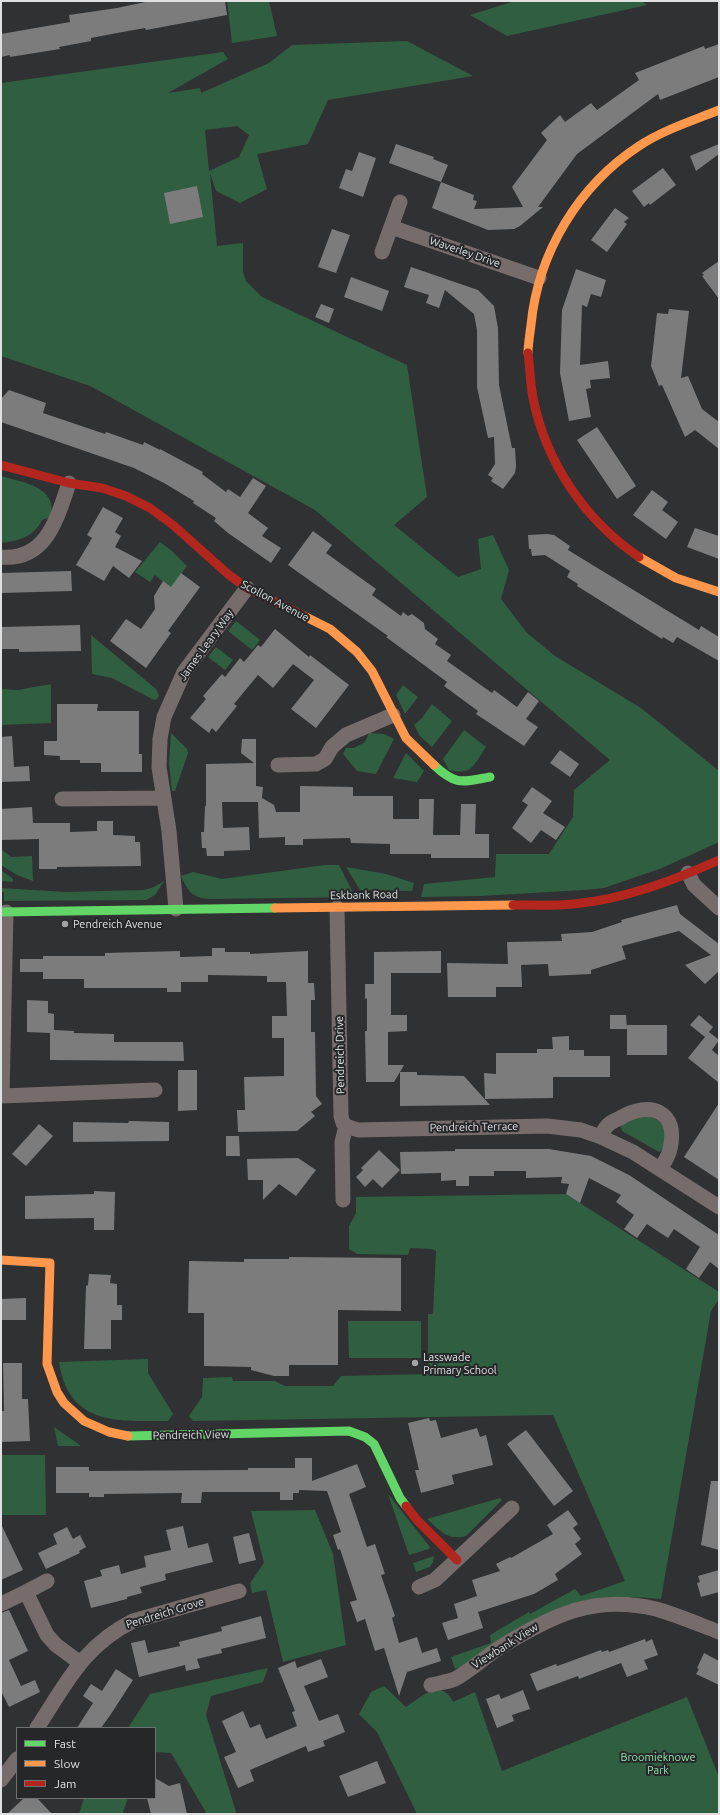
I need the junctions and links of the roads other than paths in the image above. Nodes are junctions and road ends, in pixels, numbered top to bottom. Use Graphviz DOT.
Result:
graph roads {
  1 [pos="719,110"];
  2 [pos="400,202"];
  3 [pos="391,226"];
  4 [pos="382,252"];
  5 [pos="539,278"];
  6 [pos="1,465"];
  7 [pos="69,483"];
  8 [pos="1,557"];
  9 [pos="247,588"];
  10 [pos="719,592"];
  11 [pos="393,715"];
  12 [pos="278,765"];
  13 [pos="490,777"];
  14 [pos="163,798"];
  15 [pos="62,799"];
  16 [pos="719,860"];
  17 [pos="688,873"];
  18 [pos="336,908"];
  19 [pos="719,908"];
  20 [pos="176,909"];
  21 [pos="3,912"];
  22 [pos="155,1090"];
  23 [pos="1,1096"];
  24 [pos="346,1126"];
  25 [pos="601,1137"];
  26 [pos="661,1168"];
  27 [pos="343,1200"];
  28 [pos="719,1207"];
  29 [pos="1,1260"];
  30 [pos="512,1508"];
  31 [pos="457,1560"];
  32 [pos="47,1582"];
  33 [pos="419,1587"];
  34 [pos="239,1590"];
  35 [pos="26,1592"];
  36 [pos="1,1604"];
  37 [pos="719,1632"];
  38 [pos="80,1662"];
  39 [pos="431,1684"];
  40 [pos="38,1727"];
  41 [pos="16,1760"];
  42 [pos="1,1780"];
  1 -- 5 [label="street"];
  2 -- 3 [label="street"];
  3 -- 4 [label="street"];
  3 -- 5 [label="street, Waverley Drive"];
  5 -- 10 [label="street"];
  6 -- 7 [label="street, Scollon Avenue"];
  7 -- 8 [label="street"];
  7 -- 9 [label="street, Scollon Avenue"];
  9 -- 11 [label="street, Scollon Avenue"];
  9 -- 14 [label="street, James Leary Way"];
  11 -- 12 [label="street"];
  11 -- 13 [label="street, Scollon Avenue"];
  14 -- 15 [label="street"];
  14 -- 20 [label="street, James Leary Way"];
  16 -- 17 [label="street, Eskbank Road"];
  17 -- 18 [label="street, Eskbank Road"];
  17 -- 19 [label="street"];
  18 -- 20 [label="street, Eskbank Road"];
  18 -- 24 [label="street, Pendreich Drive"];
  20 -- 21 [label="street, Eskbank Road"];
  21 -- 23 [label="street"];
  22 -- 23 [label="street"];
  24 -- 25 [label="street, Pendreich Terrace"];
  24 -- 27 [label="street, Pendreich Drive"];
  25 -- 26 [label="street, Pendreich Terrace"];
  25 -- 26 [label="street"];
  26 -- 28 [label="street, Pendreich Terrace"];
  29 -- 31 [label="street, Pendreich View"];
  30 -- 31 [label="street"];
  31 -- 33 [label="street"];
  32 -- 35 [label="street"];
  34 -- 38 [label="street, Pendreich Grove"];
  35 -- 36 [label="street"];
  35 -- 38 [label="street"];
  37 -- 39 [label="street, Viewbank View"];
  38 -- 40 [label="street, Pendreich Grove"];
  41 -- 42 [label="street"];
}
